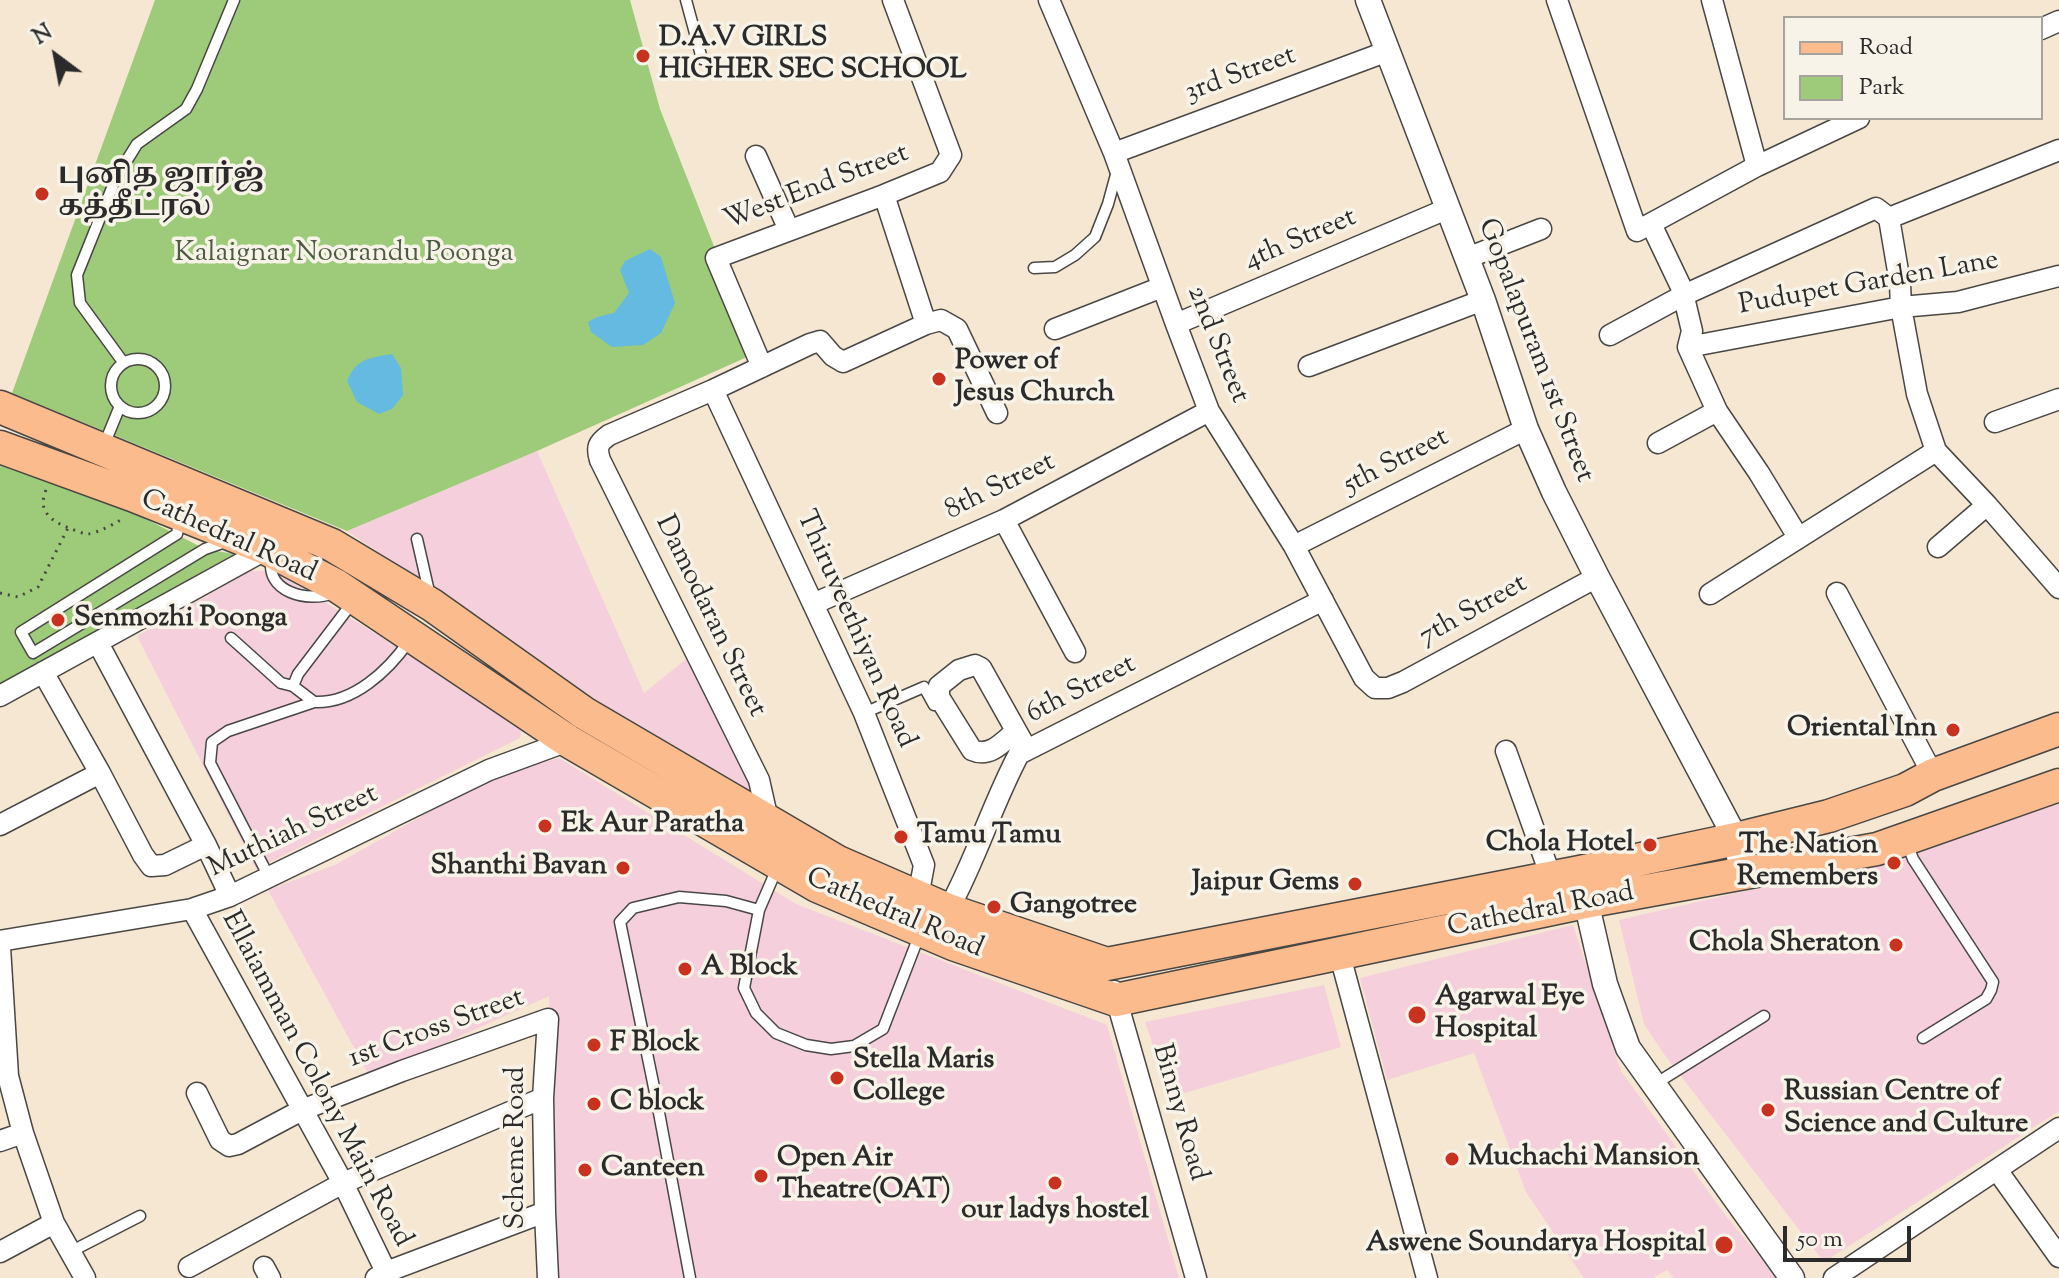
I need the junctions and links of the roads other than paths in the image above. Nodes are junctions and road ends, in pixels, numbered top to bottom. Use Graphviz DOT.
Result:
graph roads {
  1 [pos="234,0"];
  2 [pos="686,0"];
  3 [pos="893,0"];
  4 [pos="1049,0"];
  5 [pos="1368,0"];
  6 [pos="1557,0"];
  7 [pos="1712,0"];
  8 [pos="1388,51"];
  9 [pos="702,59"];
  10 [pos="1855,120"];
  11 [pos="2059,150"];
  12 [pos="756,156"];
  13 [pos="1116,159"];
  14 [pos="1757,166"];
  15 [pos="884,195"];
  16 [pos="1449,208"];
  17 [pos="1889,218"];
  18 [pos="1651,224"];
  19 [pos="1541,229"];
  20 [pos="789,230"];
  21 [pos="1467,258"];
  22 [pos="1034,268"];
  23 [pos="2059,276"];
  24 [pos="1162,287"];
  25 [pos="1684,295"];
  26 [pos="1483,300"];
  27 [pos="1901,307"];
  28 [pos="926,324"];
  29 [pos="1176,324"];
  30 [pos="1055,329"];
  31 [pos="1610,335"];
  32 [pos="1688,347"];
  33 [pos="123,362"];
  34 [pos="1309,366"];
  35 [pos="762,367"];
  36 [pos="713,390"];
  37 [pos="2059,399"];
  38 [pos="120,406"];
  39 [pos="0,407"];
  40 [pos="1209,411"];
  41 [pos="1717,411"];
  42 [pos="997,413"];
  43 [pos="1995,422"];
  44 [pos="1526,429"];
  45 [pos="1658,443"];
  46 [pos="0,447"];
  47 [pos="102,449"];
  48 [pos="1936,451"];
  49 [pos="1987,505"];
  50 [pos="180,515"];
  51 [pos="1004,520"];
  52 [pos="1798,537"];
  53 [pos="417,539"];
  54 [pos="259,546"];
  55 [pos="1294,546"];
  56 [pos="1938,547"];
  57 [pos="1597,577"];
  58 [pos="2059,588"];
  59 [pos="1837,593"];
  60 [pos="349,594"];
  61 [pos="1710,594"];
  62 [pos="1323,600"];
  63 [pos="813,604"];
  64 [pos="432,605"];
  65 [pos="412,636"];
  66 [pos="231,638"];
  67 [pos="98,643"];
  68 [pos="1075,652"];
  69 [pos="43,672"];
  70 [pos="293,686"];
  71 [pos="1375,688"];
  72 [pos="0,696"];
  73 [pos="314,702"];
  74 [pos="584,713"];
  75 [pos="864,713"];
  76 [pos="2059,729"];
  77 [pos="1016,731"];
  78 [pos="568,741"];
  79 [pos="2059,745"];
  80 [pos="959,747"];
  81 [pos="1027,750"];
  82 [pos="1506,751"];
  83 [pos="2059,766"];
  84 [pos="100,773"];
  85 [pos="2059,785"];
  86 [pos="1931,792"];
  87 [pos="768,820"];
  88 [pos="0,825"];
  89 [pos="1911,836"];
  90 [pos="1736,839"];
  91 [pos="206,845"];
  92 [pos="779,864"];
  93 [pos="1742,874"];
  94 [pos="269,877"];
  95 [pos="1572,884"];
  96 [pos="230,896"];
  97 [pos="918,897"];
  98 [pos="192,909"];
  99 [pos="759,910"];
  100 [pos="948,910"];
  101 [pos="921,930"];
  102 [pos="0,944"];
  103 [pos="1339,952"];
  104 [pos="1107,964"];
  105 [pos="1116,1000"];
  106 [pos="1764,1016"];
  107 [pos="548,1019"];
  108 [pos="2,1030"];
  109 [pos="1923,1038"];
  110 [pos="1655,1084"];
  111 [pos="197,1093"];
  112 [pos="543,1098"];
  113 [pos="302,1110"];
  114 [pos="2059,1128"];
  115 [pos="23,1133"];
  116 [pos="0,1141"];
  117 [pos="1997,1170"];
  118 [pos="343,1183"];
  119 [pos="545,1212"];
  120 [pos="140,1216"];
  121 [pos="54,1223"];
  122 [pos="0,1252"];
  123 [pos="70,1252"];
  124 [pos="2059,1257"];
  125 [pos="189,1267"];
  126 [pos="383,1276"];
  127 [pos="85,1278"];
  128 [pos="548,1278"];
  129 [pos="690,1278"];
  130 [pos="1196,1278"];
  131 [pos="1427,1278"];
  132 [pos="1792,1278"];
  133 [pos="1834,1278"];
  1 -- 33 [label="lane"];
  2 -- 9 [label="lane"];
  3 -- 15 [label="street, West End Street"];
  4 -- 13 [label="street, 2nd Street"];
  5 -- 8 [label="street, Gopalapuram 1st Street"];
  6 -- 18 [label="street"];
  7 -- 14 [label="street"];
  8 -- 13 [label="street, 3rd Street"];
  8 -- 16 [label="street, Gopalapuram 1st Street"];
  10 -- 14 [label="street"];
  11 -- 17 [label="street"];
  12 -- 20 [label="street"];
  13 -- 22 [label="lane"];
  13 -- 24 [label="street, 2nd Street"];
  14 -- 18 [label="street"];
  15 -- 20 [label="street, West End Street"];
  15 -- 28 [label="street"];
  16 -- 21 [label="street, Gopalapuram 1st Street"];
  16 -- 29 [label="street, 4th Street"];
  17 -- 25 [label="street"];
  17 -- 27 [label="street"];
  18 -- 25 [label="street"];
  19 -- 21 [label="street"];
  20 -- 35 [label="street, West End Street"];
  21 -- 26 [label="street, Gopalapuram 1st Street"];
  23 -- 27 [label="street, Pudupet Garden Lane"];
  24 -- 29 [label="street, 2nd Street"];
  24 -- 30 [label="street"];
  25 -- 31 [label="street"];
  25 -- 32 [label="street"];
  26 -- 34 [label="street"];
  26 -- 44 [label="street, Gopalapuram 1st Street"];
  27 -- 32 [label="street, Pudupet Garden Lane"];
  27 -- 48 [label="street"];
  28 -- 35 [label="street"];
  28 -- 42 [label="street"];
  29 -- 40 [label="street, 2nd Street"];
  32 -- 41 [label="street"];
  33 -- 38 [label="lane"];
  33 -- 38 [label="lane"];
  35 -- 36 [label="street"];
  36 -- 63 [label="street, Thiruveethiyan Road"];
  36 -- 87 [label="street, Damodaran Street"];
  37 -- 43 [label="street"];
  38 -- 47 [label="lane"];
  39 -- 47 [label="main road, Cathedral Road"];
  40 -- 51 [label="street, 8th Street"];
  40 -- 55 [label="street, 2nd Street"];
  41 -- 45 [label="street"];
  41 -- 52 [label="street"];
  44 -- 55 [label="street, 5th Street"];
  44 -- 57 [label="street, Gopalapuram 1st Street"];
  46 -- 50 [label="main road, Cathedral Road"];
  47 -- 64 [label="main road, Cathedral Road"];
  48 -- 49 [label="street"];
  48 -- 52 [label="street"];
  49 -- 56 [label="street"];
  49 -- 58 [label="street"];
  50 -- 54 [label="main road, Cathedral Road"];
  50 -- 54 [label="lane"];
  51 -- 63 [label="street, 8th Street"];
  51 -- 68 [label="street"];
  52 -- 61 [label="street"];
  53 -- 64 [label="lane"];
  54 -- 60 [label="main road, Cathedral Road"];
  54 -- 67 [label="street"];
  55 -- 62 [label="street, 2nd Street"];
  57 -- 71 [label="street, 7th Street"];
  57 -- 90 [label="street, Gopalapuram 1st Street"];
  59 -- 86 [label="street"];
  60 -- 65 [label="main road, Cathedral Road"];
  60 -- 70 [label="lane"];
  62 -- 71 [label="street, 2nd Street"];
  62 -- 81 [label="street, 6th Street"];
  63 -- 75 [label="street, Thiruveethiyan Road"];
  64 -- 74 [label="main road, Cathedral Road"];
  65 -- 73 [label="lane"];
  65 -- 78 [label="main road, Cathedral Road"];
  66 -- 70 [label="lane"];
  67 -- 69 [label="street"];
  67 -- 91 [label="street"];
  69 -- 72 [label="street"];
  69 -- 84 [label="street"];
  70 -- 73 [label="lane"];
  73 -- 94 [label="lane"];
  74 -- 78 [label="street"];
  74 -- 87 [label="main road, Cathedral Road"];
  75 -- 80 [label="lane"];
  75 -- 97 [label="street, Thiruveethiyan Road"];
  76 -- 86 [label="main road"];
  77 -- 81 [label="street"];
  78 -- 92 [label="main road, Cathedral Road"];
  78 -- 94 [label="street, Muthiah Street"];
  79 -- 86 [label="main road"];
  81 -- 100 [label="street, 6th Street"];
  82 -- 95 [label="street"];
  83 -- 86 [label="main road"];
  84 -- 88 [label="street"];
  84 -- 91 [label="street"];
  85 -- 89 [label="main road"];
  86 -- 89 [label="main road"];
  86 -- 90 [label="main road, Cathedral Road"];
  87 -- 97 [label="main road, Cathedral Road"];
  89 -- 93 [label="main road, Cathedral Road"];
  89 -- 109 [label="lane"];
  90 -- 93 [label="street, Gopalapuram 1st Street"];
  90 -- 95 [label="main road, Cathedral Road"];
  91 -- 96 [label="street"];
  92 -- 99 [label="lane"];
  92 -- 101 [label="main road, Cathedral Road"];
  93 -- 95 [label="main road, Cathedral Road"];
  94 -- 96 [label="street, Muthiah Street"];
  95 -- 103 [label="main road, Cathedral Road"];
  95 -- 104 [label="main road, Cathedral Road"];
  95 -- 110 [label="street"];
  96 -- 98 [label="street, Muthiah Street"];
  97 -- 100 [label="main road, Cathedral Road"];
  98 -- 102 [label="street, Muthiah Street"];
  98 -- 113 [label="street, Ellaiamman Colony Main Road"];
  99 -- 101 [label="lane"];
  99 -- 129 [label="lane"];
  100 -- 104 [label="main road, Cathedral Road"];
  101 -- 105 [label="main road, Cathedral Road"];
  102 -- 108 [label="street, Muthiah Street"];
  103 -- 105 [label="main road, Cathedral Road"];
  103 -- 131 [label="street"];
  104 -- 105 [label="street, Binny Road"];
  105 -- 130 [label="street, Binny Road"];
  106 -- 110 [label="lane"];
  107 -- 112 [label="street, Scheme Road"];
  107 -- 113 [label="street, 1st Cross Street"];
  108 -- 115 [label="street, Muthiah Street"];
  110 -- 132 [label="street"];
  111 -- 113 [label="street, 1st Cross Street"];
  112 -- 118 [label="street"];
  112 -- 119 [label="street, Scheme Road"];
  113 -- 118 [label="street, Ellaiamman Colony Main Road"];
  114 -- 117 [label="street"];
  115 -- 116 [label="street"];
  115 -- 121 [label="street, Muthiah Street"];
  117 -- 124 [label="street"];
  117 -- 133 [label="street"];
  118 -- 125 [label="street"];
  118 -- 126 [label="street, Ellaiamman Colony Main Road"];
  119 -- 126 [label="street"];
  119 -- 128 [label="street, Scheme Road"];
  120 -- 123 [label="lane"];
  121 -- 122 [label="street"];
  121 -- 123 [label="street, Muthiah Street"];
  123 -- 127 [label="street, Muthiah Street"];
}
